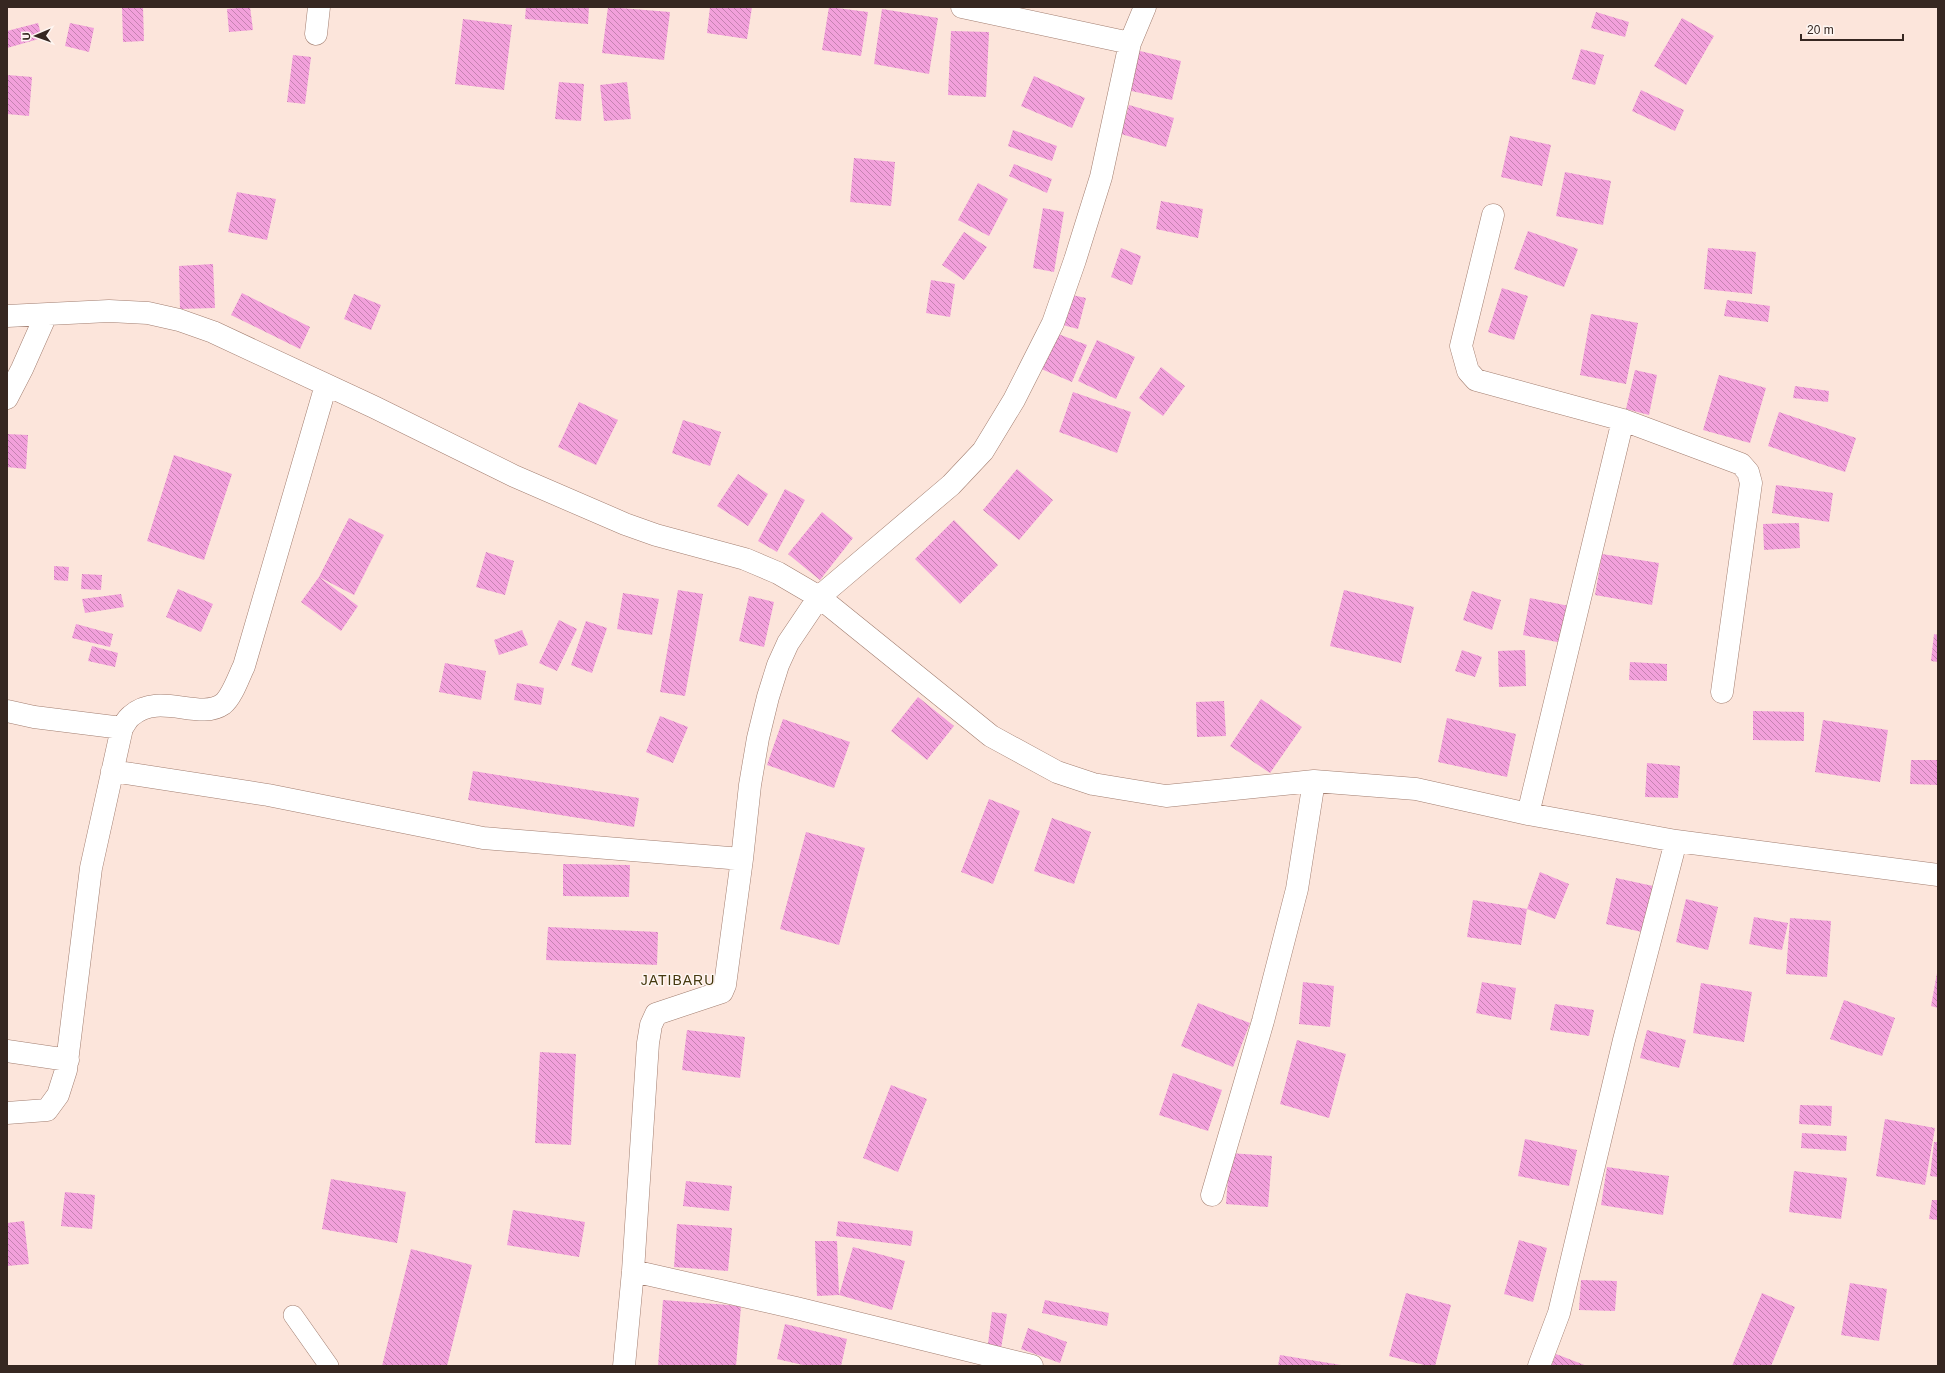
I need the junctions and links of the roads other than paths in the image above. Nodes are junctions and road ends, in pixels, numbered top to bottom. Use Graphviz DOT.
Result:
graph roads {
  1 [pos="319,7"];
  2 [pos="962,7"];
  3 [pos="1145,7"];
  4 [pos="316,34"];
  5 [pos="1130,44"];
  6 [pos="1493,215"];
  7 [pos="46,315"];
  8 [pos="7,316"];
  9 [pos="326,385"];
  10 [pos="7,398"];
  11 [pos="1624,420"];
  12 [pos="819,597"];
  13 [pos="1722,692"];
  14 [pos="7,711"];
  15 [pos="122,728"];
  16 [pos="112,772"];
  17 [pos="1314,781"];
  18 [pos="1528,814"];
  19 [pos="1676,841"];
  20 [pos="742,859"];
  21 [pos="1938,875"];
  22 [pos="7,1051"];
  23 [pos="68,1060"];
  24 [pos="7,1113"];
  25 [pos="1212,1195"];
  26 [pos="633,1271"];
  27 [pos="293,1315"];
  28 [pos="329,1366"];
  29 [pos="624,1366"];
  30 [pos="1032,1366"];
  31 [pos="1539,1366"];
  1 -- 4 [label="street"];
  2 -- 5 [label="street"];
  3 -- 5 [label="street"];
  5 -- 12 [label="street"];
  6 -- 11 [label="street"];
  7 -- 8 [label="street"];
  7 -- 9 [label="street"];
  7 -- 10 [label="street"];
  9 -- 12 [label="street"];
  9 -- 15 [label="street"];
  11 -- 13 [label="street"];
  11 -- 18 [label="street"];
  12 -- 17 [label="street"];
  12 -- 20 [label="street"];
  14 -- 15 [label="street"];
  15 -- 16 [label="street"];
  16 -- 20 [label="street"];
  16 -- 23 [label="street"];
  17 -- 18 [label="street"];
  17 -- 25 [label="street"];
  18 -- 19 [label="street"];
  19 -- 21 [label="street"];
  19 -- 31 [label="street"];
  20 -- 26 [label="street"];
  22 -- 23 [label="street"];
  23 -- 24 [label="street"];
  26 -- 29 [label="street"];
  26 -- 30 [label="street"];
  27 -- 28 [label="lane"];
}
